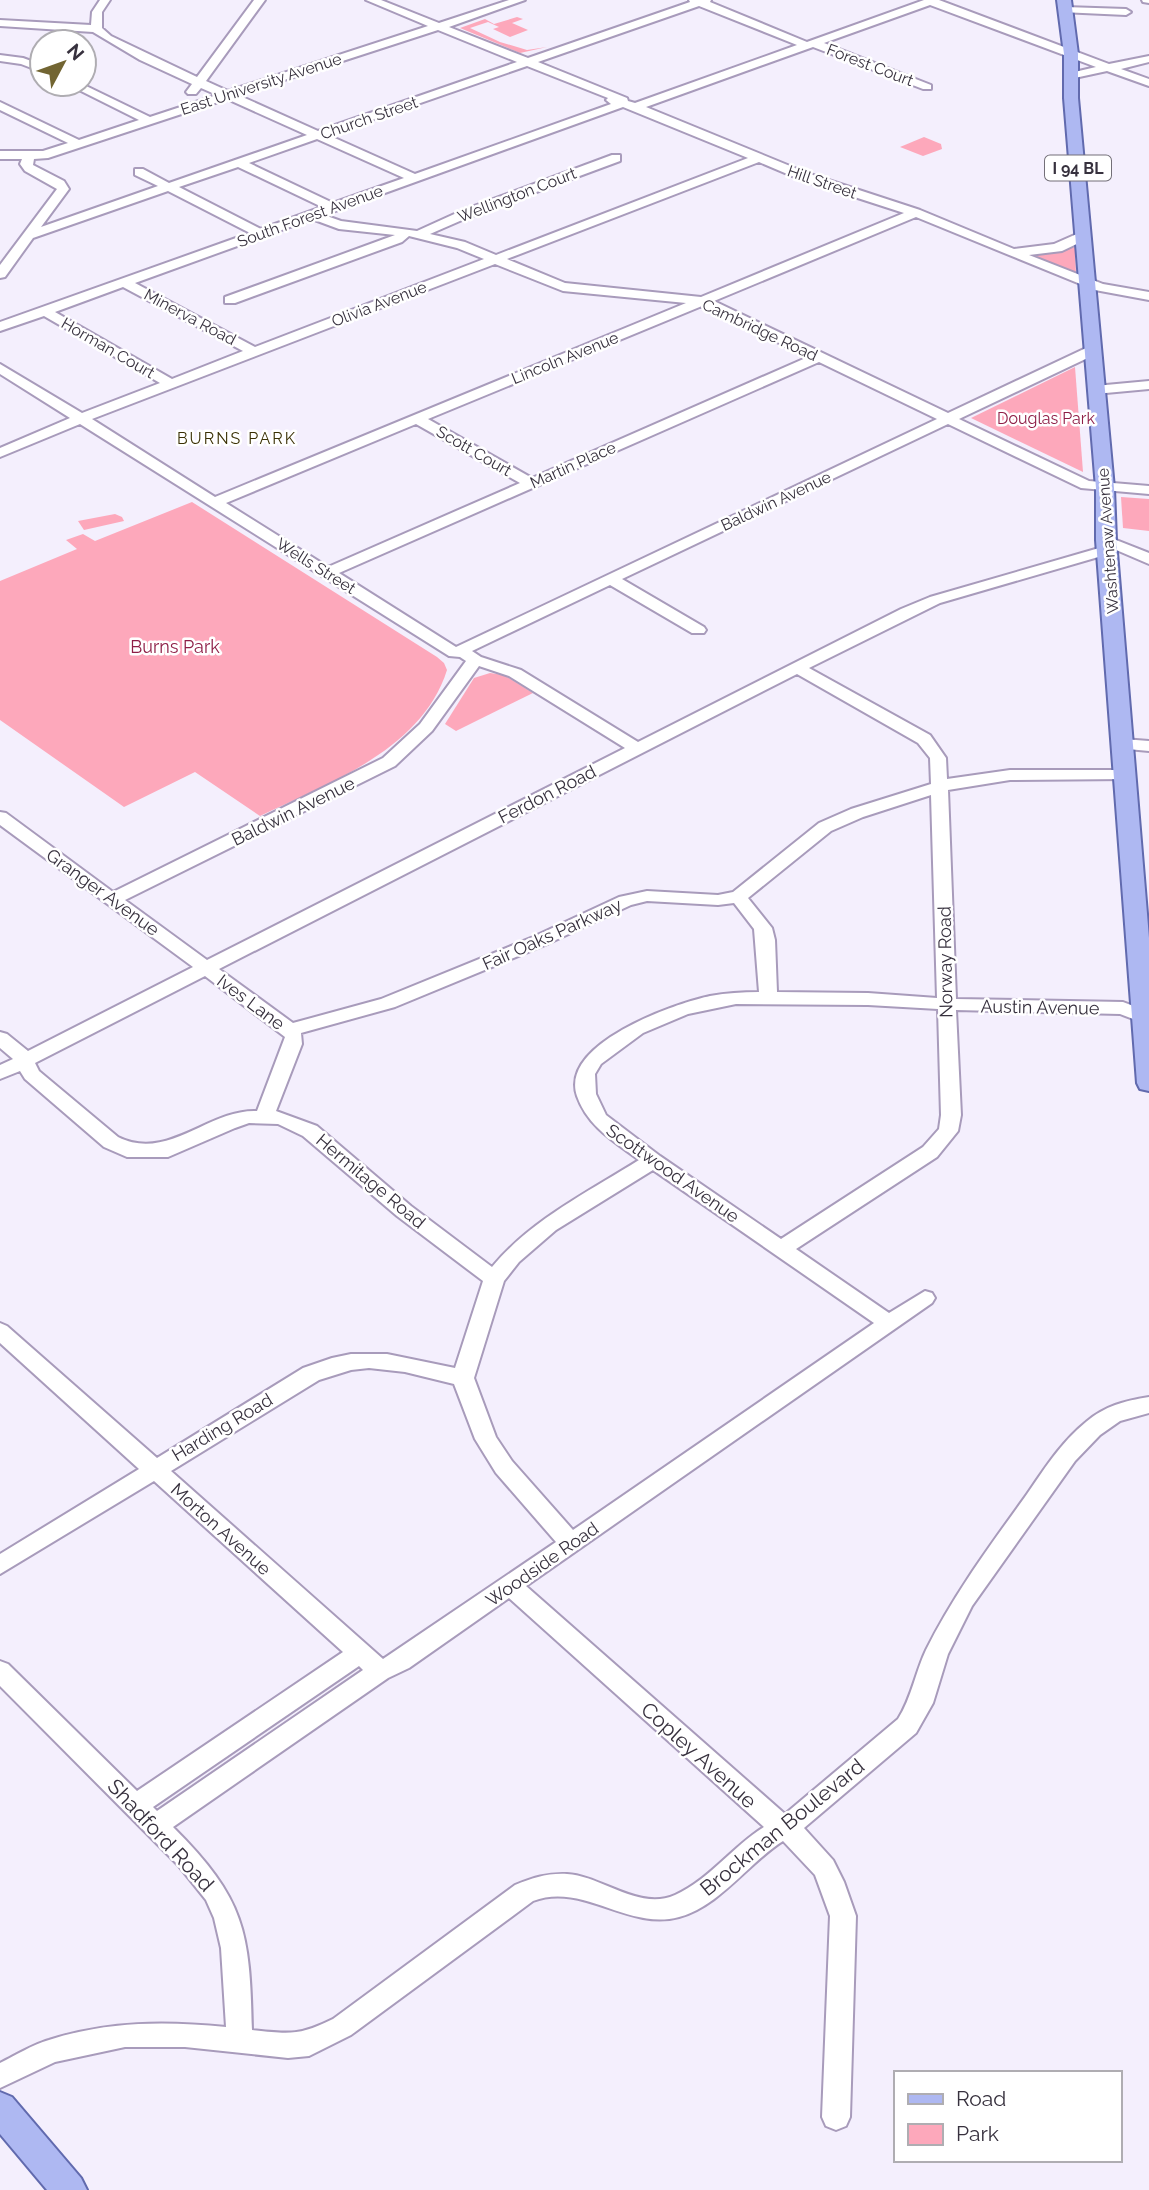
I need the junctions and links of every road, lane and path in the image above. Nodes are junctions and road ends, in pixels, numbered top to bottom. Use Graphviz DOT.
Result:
graph roads {
  1 [pos="105,0"];
  2 [pos="260,0"];
  3 [pos="371,0"];
  4 [pos="520,0"];
  5 [pos="699,1"];
  6 [pos="931,1"];
  7 [pos="1064,5"];
  8 [pos="1126,12"];
  9 [pos="0,23"];
  10 [pos="438,27"];
  11 [pos="80,28"];
  12 [pos="96,28"];
  13 [pos="98,31"];
  14 [pos="810,44"];
  15 [pos="1071,54"];
  16 [pos="0,58"];
  17 [pos="1149,60"];
  18 [pos="28,63"];
  19 [pos="526,63"];
  20 [pos="1108,68"];
  21 [pos="1070,76"];
  22 [pos="200,82"];
  23 [pos="1149,83"];
  24 [pos="927,87"];
  25 [pos="229,94"];
  26 [pos="98,96"];
  27 [pos="0,105"];
  28 [pos="630,105"];
  29 [pos="176,112"];
  30 [pos="150,121"];
  31 [pos="320,135"];
  32 [pos="78,144"];
  33 [pos="0,155"];
  34 [pos="29,157"];
  35 [pos="616,158"];
  36 [pos="759,158"];
  37 [pos="240,163"];
  38 [pos="139,172"];
  39 [pos="415,178"];
  40 [pos="169,188"];
  41 [pos="333,208"];
  42 [pos="916,213"];
  43 [pos="313,215"];
  44 [pos="413,233"];
  45 [pos="261,234"];
  46 [pos="30,235"];
  47 [pos="1083,236"];
  48 [pos="1012,252"];
  49 [pos="497,259"];
  50 [pos="0,274"];
  51 [pos="125,283"];
  52 [pos="1087,283"];
  53 [pos="1149,296"];
  54 [pos="230,300"];
  55 [pos="703,301"];
  56 [pos="46,311"];
  57 [pos="0,327"];
  58 [pos="1091,351"];
  59 [pos="255,352"];
  60 [pos="819,357"];
  61 [pos="0,368"];
  62 [pos="171,384"];
  63 [pos="1149,385"];
  64 [pos="1095,390"];
  65 [pos="84,419"];
  66 [pos="417,419"];
  67 [pos="950,419"];
  68 [pos="0,453"];
  69 [pos="530,483"];
  70 [pos="1105,488"];
  71 [pos="1149,490"];
  72 [pos="215,502"];
  73 [pos="1107,547"];
  74 [pos="1149,559"];
  75 [pos="327,573"];
  76 [pos="1149,574"];
  77 [pos="610,578"];
  78 [pos="698,630"];
  79 [pos="468,655"];
  80 [pos="796,667"];
  81 [pos="1124,744"];
  82 [pos="1149,746"];
  83 [pos="636,748"];
  84 [pos="1126,774"];
  85 [pos="940,787"];
  86 [pos="0,817"];
  87 [pos="738,897"];
  88 [pos="113,899"];
  89 [pos="1142,909"];
  90 [pos="206,968"];
  91 [pos="768,999"];
  92 [pos="946,1004"];
  93 [pos="1146,1018"];
  94 [pos="290,1030"];
  95 [pos="0,1038"];
  96 [pos="23,1062"];
  97 [pos="0,1073"];
  98 [pos="1149,1083"];
  99 [pos="265,1116"];
  100 [pos="653,1161"];
  101 [pos="781,1249"];
  102 [pos="494,1279"];
  103 [pos="925,1298"];
  104 [pos="889,1323"];
  105 [pos="0,1331"];
  106 [pos="463,1378"];
  107 [pos="1149,1405"];
  108 [pos="153,1469"];
  109 [pos="572,1543"];
  110 [pos="0,1565"];
  111 [pos="510,1585"];
  112 [pos="360,1653"];
  113 [pos="0,1671"];
  114 [pos="380,1671"];
  115 [pos="136,1805"];
  116 [pos="155,1826"];
  117 [pos="783,1826"];
  118 [pos="239,2040"];
  119 [pos="0,2076"];
  120 [pos="0,2108"];
  121 [pos="836,2117"];
  122 [pos="69,2190"];
  1 -- 12 [label="street"];
  2 -- 22 [label="street"];
  3 -- 10 [label="street, Hill Street"];
  4 -- 10 [label="street, East University Avenue"];
  5 -- 14 [label="street, Forest Court"];
  5 -- 19 [label="street, Church Street"];
  6 -- 14 [label="street, South Forest Avenue"];
  6 -- 15 [label="street"];
  7 -- 8 [label="street"];
  7 -- 15 [label="main road, Washtenaw Avenue / I 94 BL"];
  9 -- 11 [label="street"];
  10 -- 19 [label="street, Hill Street"];
  10 -- 25 [label="street, East University Avenue"];
  13 -- 22 [label="street"];
  14 -- 24 [label="street, Forest Court"];
  14 -- 28 [label="street, South Forest Avenue"];
  15 -- 20 [label="street"];
  15 -- 21 [label="main road, Washtenaw Avenue / I 94 BL"];
  16 -- 18 [label="street"];
  17 -- 20 [label="street"];
  19 -- 28 [label="street, Hill Street"];
  19 -- 31 [label="street, Church Street"];
  20 -- 21 [label="street"];
  20 -- 23 [label="street"];
  21 -- 47 [label="main road, Washtenaw Avenue / I 94 BL"];
  22 -- 25 [label="street"];
  22 -- 29 [label="street"];
  25 -- 29 [label="street, East University Avenue"];
  25 -- 31 [label="street"];
  26 -- 30 [label="street"];
  27 -- 32 [label="street"];
  28 -- 36 [label="street, Hill Street"];
  28 -- 39 [label="street, South Forest Avenue"];
  29 -- 30 [label="street, East University Avenue"];
  30 -- 32 [label="street, East University Avenue"];
  31 -- 37 [label="street, Church Street"];
  31 -- 39 [label="street"];
  32 -- 34 [label="street, East University Avenue"];
  33 -- 34 [label="street, East University Avenue"];
  34 -- 46 [label="street"];
  35 -- 44 [label="street, Wellington Court"];
  36 -- 42 [label="street, Hill Street"];
  36 -- 49 [label="street, Olivia Avenue"];
  37 -- 40 [label="street, Church Street"];
  37 -- 41 [label="street"];
  38 -- 40 [label="street"];
  39 -- 41 [label="street, South Forest Avenue"];
  40 -- 45 [label="street"];
  40 -- 46 [label="street, Church Street"];
  41 -- 43 [label="street, South Forest Avenue"];
  42 -- 48 [label="street, Hill Street"];
  42 -- 55 [label="street, Lincoln Avenue"];
  43 -- 44 [label="street, Cambridge Road"];
  43 -- 45 [label="street, South Forest Avenue"];
  44 -- 49 [label="street, Cambridge Road"];
  44 -- 54 [label="street, Wellington Court"];
  45 -- 51 [label="street, South Forest Avenue"];
  46 -- 50 [label="street"];
  47 -- 48 [label="street, Hill Street"];
  47 -- 52 [label="main road, Washtenaw Avenue / I 94 BL"];
  48 -- 52 [label="street, Hill Street"];
  49 -- 55 [label="street, Cambridge Road"];
  49 -- 59 [label="street, Olivia Avenue"];
  51 -- 56 [label="street, South Forest Avenue"];
  51 -- 59 [label="street, Minerva Road"];
  52 -- 53 [label="street, Hill Street"];
  52 -- 58 [label="main road, Washtenaw Avenue / I 94 BL"];
  55 -- 60 [label="street, Cambridge Road"];
  55 -- 66 [label="street, Lincoln Avenue"];
  56 -- 57 [label="street, South Forest Avenue"];
  56 -- 62 [label="street, Horman Court"];
  58 -- 64 [label="main road, Washtenaw Avenue / I 94 BL"];
  58 -- 67 [label="street, Baldwin Avenue"];
  59 -- 62 [label="street, Olivia Avenue"];
  60 -- 67 [label="street, Cambridge Road"];
  60 -- 69 [label="street, Martin Place"];
  61 -- 65 [label="street, Wells Street"];
  62 -- 65 [label="street, Olivia Avenue"];
  63 -- 64 [label="street"];
  64 -- 70 [label="main road, Washtenaw Avenue / I 94 BL"];
  65 -- 68 [label="street, Olivia Avenue"];
  65 -- 72 [label="street, Wells Street"];
  66 -- 69 [label="street, Scott Court"];
  66 -- 72 [label="street, Lincoln Avenue"];
  67 -- 70 [label="street, Cambridge Road"];
  67 -- 77 [label="street, Baldwin Avenue"];
  69 -- 75 [label="street, Martin Place"];
  70 -- 71 [label="street, Cambridge Road"];
  70 -- 73 [label="main road, Washtenaw Avenue / I 94 BL"];
  72 -- 75 [label="street, Wells Street"];
  73 -- 74 [label="street"];
  73 -- 76 [label="street"];
  73 -- 80 [label="street, Ferdon Road"];
  73 -- 81 [label="main road, Washtenaw Avenue / I 94 BL"];
  75 -- 79 [label="street, Wells Street"];
  77 -- 78 [label="street"];
  77 -- 79 [label="street, Baldwin Avenue"];
  79 -- 83 [label="street, Wells Street"];
  79 -- 88 [label="street, Baldwin Avenue"];
  80 -- 83 [label="street, Ferdon Road"];
  80 -- 85 [label="street, Norway Road"];
  81 -- 82 [label="street"];
  81 -- 84 [label="main road, Washtenaw Avenue / I 94 BL"];
  83 -- 90 [label="street, Ferdon Road"];
  84 -- 85 [label="street"];
  84 -- 89 [label="main road, Washtenaw Avenue / I 94 BL"];
  85 -- 87 [label="street"];
  85 -- 92 [label="street, Norway Road"];
  86 -- 88 [label="street, Granger Avenue"];
  87 -- 91 [label="street"];
  87 -- 94 [label="street, Fair Oaks Parkway"];
  88 -- 90 [label="street, Granger Avenue"];
  89 -- 93 [label="main road, Washtenaw Avenue / I 94 BL"];
  90 -- 94 [label="street, Ives Lane"];
  90 -- 96 [label="street, Ferdon Road"];
  91 -- 92 [label="street, Austin Avenue"];
  91 -- 100 [label="street, Scottwood Avenue"];
  92 -- 93 [label="street, Austin Avenue"];
  92 -- 101 [label="street, Norway Road"];
  93 -- 98 [label="main road, Washtenaw Avenue / I 94 BL"];
  94 -- 99 [label="street, Ives Lane"];
  95 -- 96 [label="street, Hermitage Road"];
  96 -- 97 [label="street, Ferdon Road"];
  96 -- 99 [label="street, Hermitage Road"];
  99 -- 102 [label="street, Hermitage Road"];
  100 -- 101 [label="street, Scottwood Avenue"];
  100 -- 102 [label="street"];
  101 -- 104 [label="street, Scottwood Avenue"];
  102 -- 106 [label="street"];
  103 -- 104 [label="street, Woodside Road"];
  104 -- 109 [label="street, Woodside Road"];
  105 -- 108 [label="street, Morton Avenue"];
  106 -- 108 [label="street, Harding Road"];
  106 -- 109 [label="street"];
  107 -- 117 [label="street, Brockman Boulevard"];
  108 -- 110 [label="street, Harding Road"];
  108 -- 112 [label="street, Morton Avenue"];
  109 -- 111 [label="street, Woodside Road"];
  111 -- 114 [label="street, Woodside Road"];
  111 -- 117 [label="street, Copley Avenue"];
  112 -- 114 [label="street, Morton Avenue"];
  112 -- 115 [label="street"];
  113 -- 115 [label="street, Shadford Road"];
  114 -- 116 [label="street, Woodside Road"];
  115 -- 116 [label="street, Shadford Road"];
  116 -- 118 [label="street, Shadford Road"];
  117 -- 118 [label="street, Brockman Boulevard"];
  117 -- 121 [label="street, Copley Avenue"];
  118 -- 119 [label="street, Brockman Boulevard"];
  120 -- 122 [label="main road"];
}
